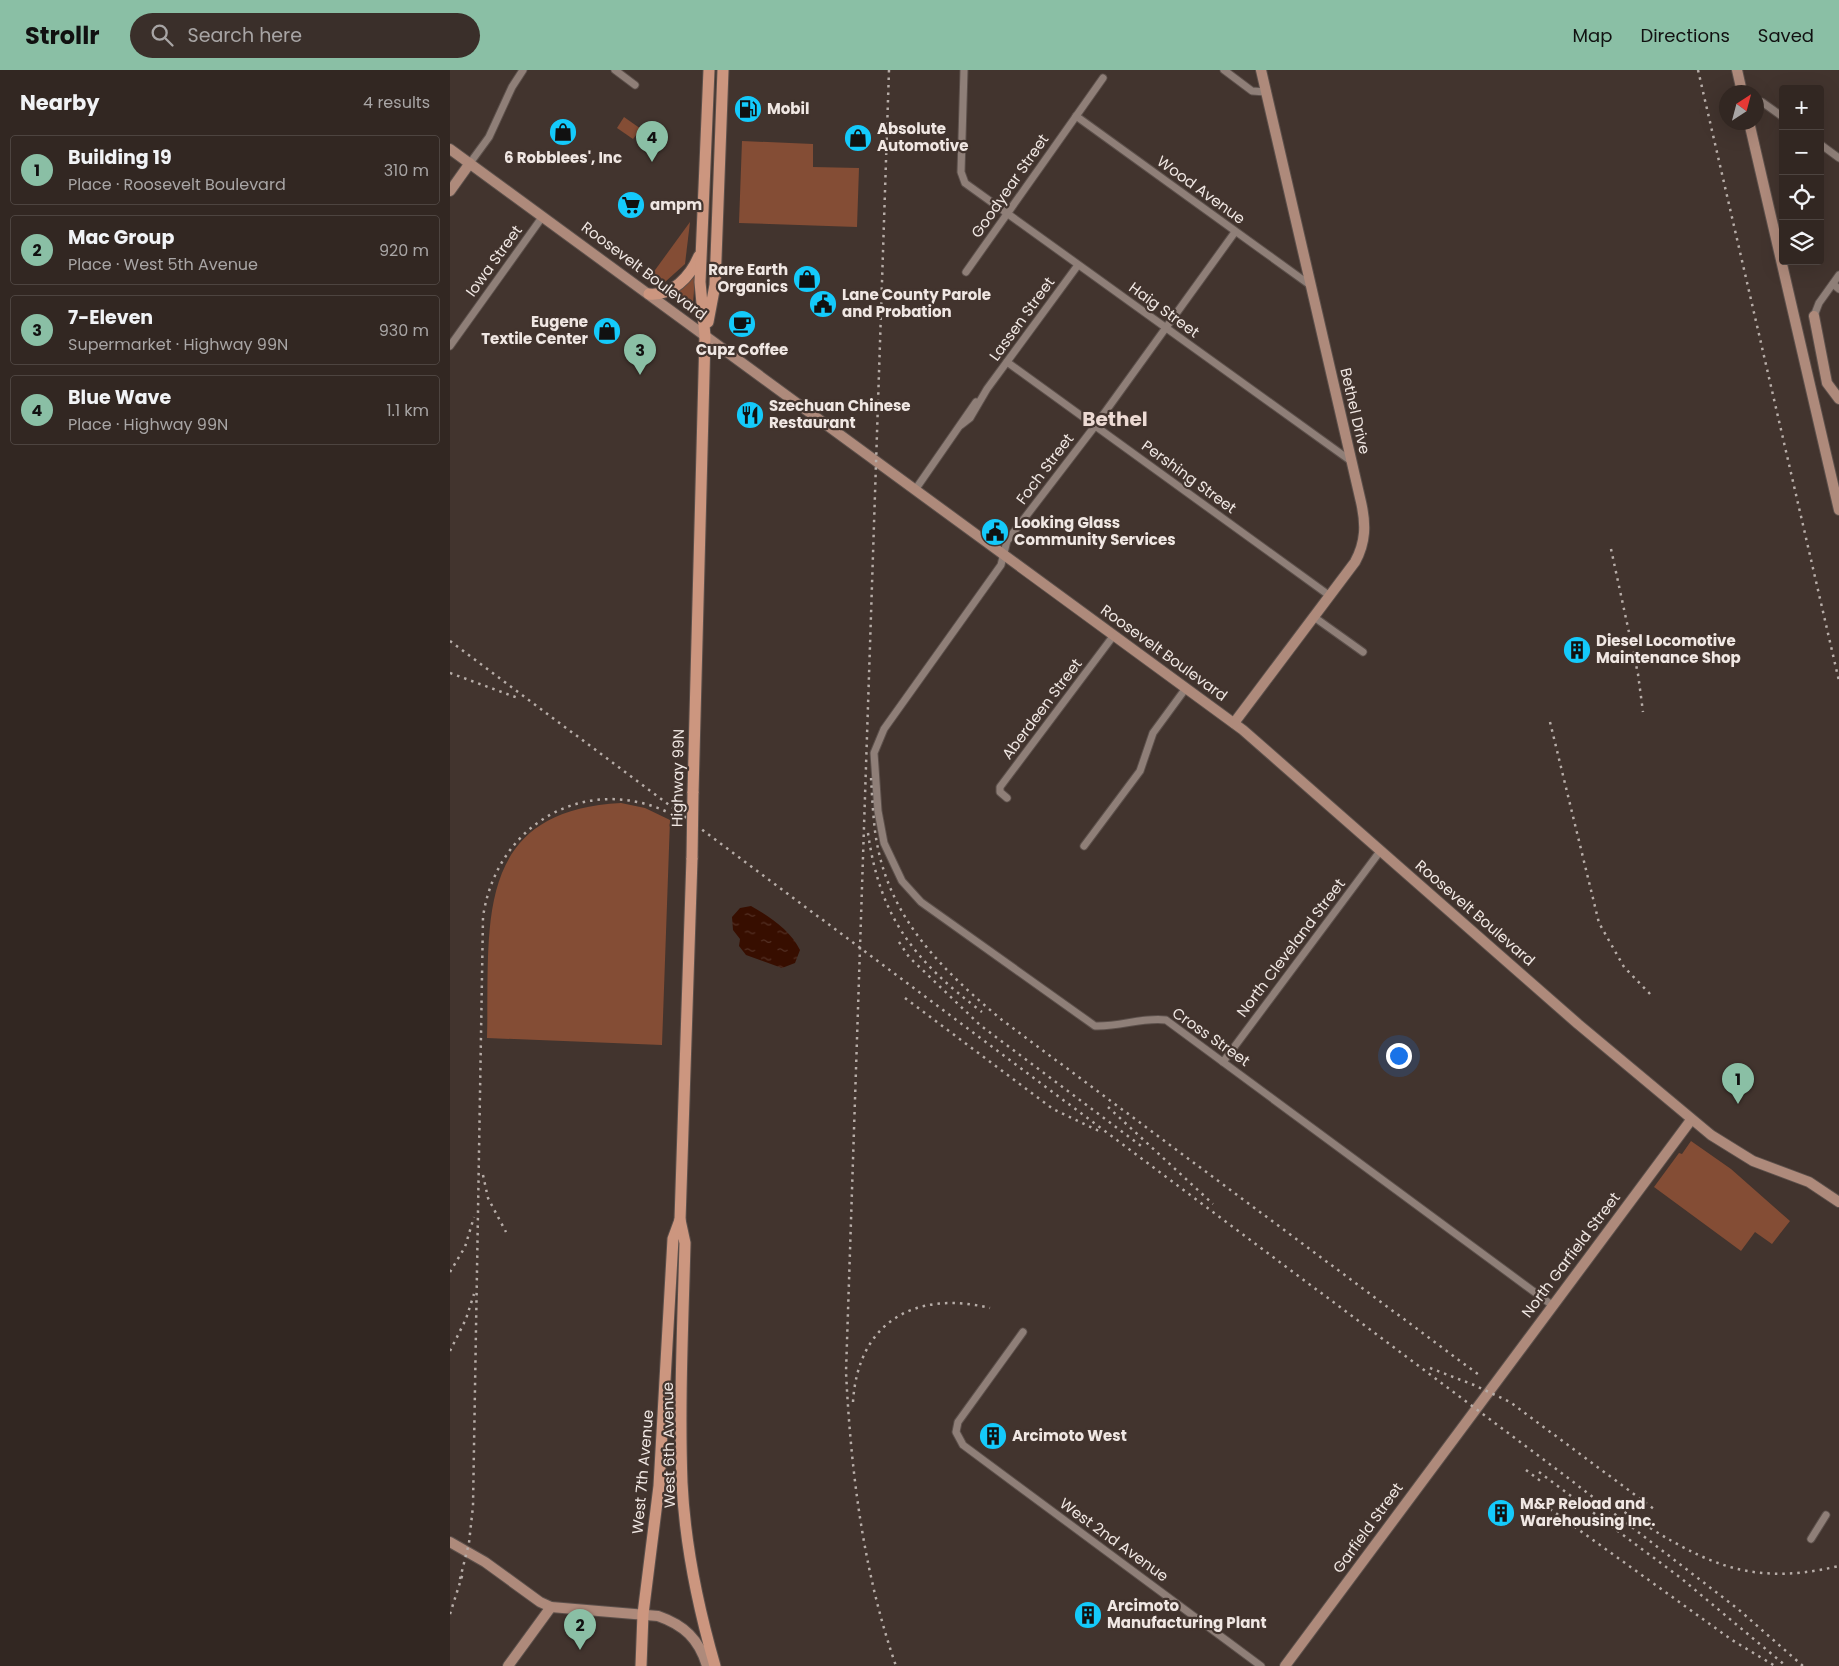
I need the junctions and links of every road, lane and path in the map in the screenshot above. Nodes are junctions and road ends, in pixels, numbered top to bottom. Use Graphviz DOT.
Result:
graph roads {
  1 [pos="523,70"];
  2 [pos="615,70"];
  3 [pos="709,70"];
  4 [pos="723,70"];
  5 [pos="964,70"];
  6 [pos="1224,70"];
  7 [pos="1261,70"];
  8 [pos="1736,70"];
  9 [pos="1104,78"];
  10 [pos="635,85"];
  11 [pos="1740,85"];
  12 [pos="1266,92"];
  13 [pos="1764,103"];
  14 [pos="1779,114"];
  15 [pos="1076,116"];
  16 [pos="1751,130"];
  17 [pos="1824,147"];
  18 [pos="450,149"];
  19 [pos="1839,158"];
  20 [pos="470,164"];
  21 [pos="450,191"];
  22 [pos="1008,214"];
  23 [pos="543,216"];
  24 [pos="1235,232"];
  25 [pos="702,250"];
  26 [pos="1078,265"];
  27 [pos="966,272"];
  28 [pos="1839,275"];
  29 [pos="1310,285"];
  30 [pos="1836,286"];
  31 [pos="649,294"];
  32 [pos="1814,316"];
  33 [pos="1165,328"];
  34 [pos="705,336"];
  35 [pos="450,346"];
  36 [pos="1007,362"];
  37 [pos="1839,399"];
  38 [pos="1095,426"];
  39 [pos="1351,461"];
  40 [pos="915,490"];
  41 [pos="1839,510"];
  42 [pos="1004,553"];
  43 [pos="1330,596"];
  44 [pos="1314,617"];
  45 [pos="1114,634"];
  46 [pos="1363,652"];
  47 [pos="1186,688"];
  48 [pos="1234,723"];
  49 [pos="874,753"];
  50 [pos="1007,798"];
  51 [pos="1084,846"];
  52 [pos="1381,850"];
  53 [pos="1224,1062"];
  54 [pos="1690,1120"];
  55 [pos="1839,1202"];
  56 [pos="680,1220"];
  57 [pos="1552,1305"];
  58 [pos="1023,1332"];
  59 [pos="1475,1408"];
  60 [pos="1826,1515"];
  61 [pos="1811,1539"];
  62 [pos="450,1542"];
  63 [pos="551,1607"];
  64 [pos="643,1614"];
  65 [pos="508,1666"];
  66 [pos="641,1666"];
  67 [pos="707,1666"];
  68 [pos="715,1666"];
  69 [pos="1261,1666"];
  70 [pos="1285,1666"];
  1 -- 20 [label="street"];
  2 -- 10 [label="street"];
  3 -- 25 [label="main road, Highway 99N"];
  4 -- 34 [label="main road, Highway 99N"];
  5 -- 22 [label="street, Haig Street"];
  6 -- 12 [label="street"];
  7 -- 12 [label="main road, Bethel Drive"];
  8 -- 11 [label="main road"];
  9 -- 15 [label="street, Goodyear Street"];
  12 -- 29 [label="main road, Bethel Drive"];
  13 -- 14 [label="street"];
  15 -- 22 [label="street, Goodyear Street"];
  15 -- 24 [label="street, Wood Avenue"];
  16 -- 41 [label="main road"];
  17 -- 19 [label="street"];
  18 -- 20 [label="main road, Roosevelt Boulevard"];
  20 -- 21 [label="main road"];
  20 -- 23 [label="main road, Roosevelt Boulevard"];
  22 -- 26 [label="street, Haig Street"];
  22 -- 27 [label="street, Goodyear Street"];
  23 -- 31 [label="main road, Roosevelt Boulevard"];
  23 -- 35 [label="street, Iowa Street"];
  24 -- 29 [label="street, Wood Avenue"];
  24 -- 33 [label="street, Foch Street"];
  25 -- 31 [label="main road"];
  25 -- 34 [label="main road, Highway 99N"];
  26 -- 33 [label="street, Haig Street"];
  26 -- 36 [label="street, Lassen Street"];
  28 -- 30 [label="street"];
  29 -- 39 [label="main road, Bethel Drive"];
  30 -- 32 [label="street"];
  31 -- 34 [label="main road, Roosevelt Boulevard"];
  32 -- 37 [label="main road"];
  33 -- 38 [label="street, Foch Street"];
  33 -- 39 [label="street, Haig Street"];
  34 -- 40 [label="main road, Roosevelt Boulevard"];
  34 -- 56 [label="main road, Highway 99N, bridge"];
  36 -- 38 [label="street, Pershing Street"];
  36 -- 40 [label="street, Lassen Street"];
  38 -- 42 [label="street, Foch Street"];
  38 -- 43 [label="street, Pershing Street"];
  39 -- 43 [label="main road, Bethel Drive"];
  40 -- 42 [label="main road, Roosevelt Boulevard"];
  42 -- 45 [label="main road, Roosevelt Boulevard"];
  42 -- 49 [label="street, Foch Street"];
  43 -- 44 [label="main road, Bethel Drive"];
  44 -- 46 [label="street"];
  44 -- 48 [label="main road, Bethel Drive"];
  45 -- 47 [label="main road, Roosevelt Boulevard"];
  45 -- 50 [label="street, Aberdeen Street"];
  47 -- 48 [label="main road, Roosevelt Boulevard"];
  47 -- 51 [label="street"];
  48 -- 52 [label="main road, Roosevelt Boulevard"];
  49 -- 53 [label="street, Cross Street"];
  52 -- 53 [label="street, North Cleveland Street"];
  52 -- 54 [label="main road, Roosevelt Boulevard"];
  53 -- 57 [label="street, Cross Street"];
  54 -- 55 [label="main road, Roosevelt Boulevard"];
  54 -- 57 [label="main road, North Garfield Street"];
  56 -- 64 [label="main road, West 7th Avenue"];
  56 -- 68 [label="main road, West 6th Avenue"];
  57 -- 59 [label="main road, North Garfield Street"];
  58 -- 69 [label="street, West 2nd Avenue"];
  59 -- 70 [label="main road, Garfield Street"];
  60 -- 61 [label="street"];
  62 -- 63 [label="main road"];
  63 -- 64 [label="main road"];
  63 -- 65 [label="main road"];
  64 -- 66 [label="main road, West 7th Avenue"];
  64 -- 67 [label="main road"];
}
